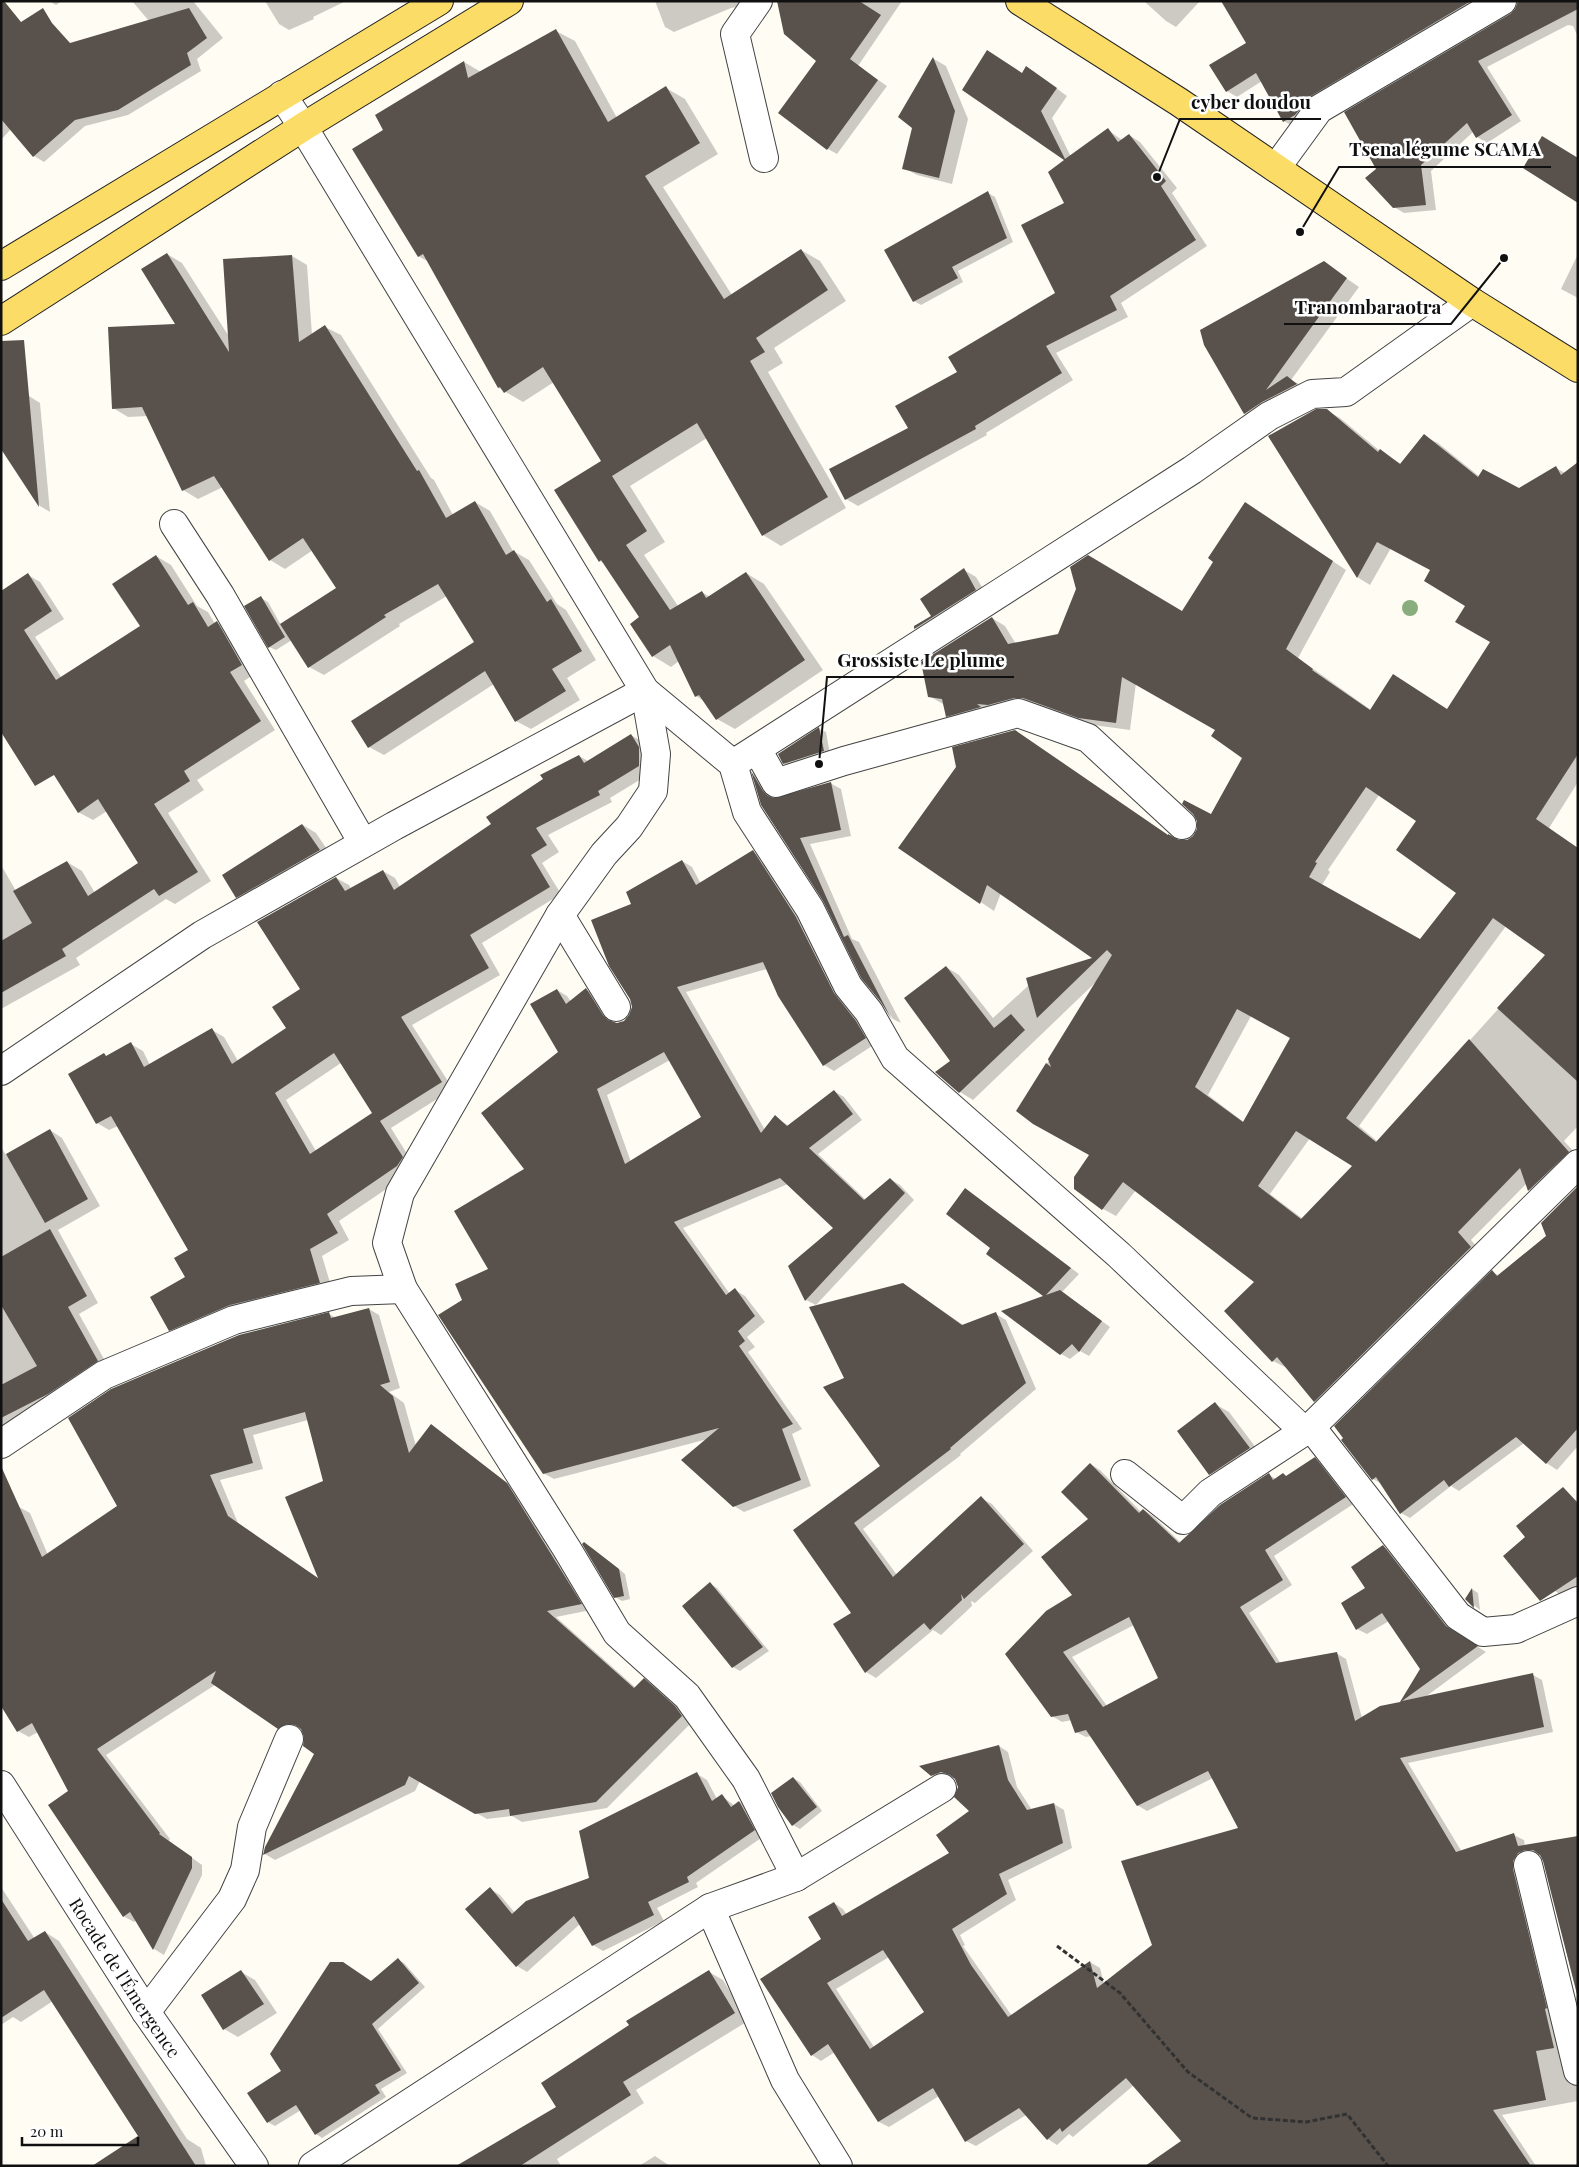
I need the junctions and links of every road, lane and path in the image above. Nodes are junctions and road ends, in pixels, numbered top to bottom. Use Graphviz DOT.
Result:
graph roads {
  1 [pos="439,1"];
  2 [pos="509,1"];
  3 [pos="758,1"];
  4 [pos="1020,1"];
  5 [pos="1502,1"];
  6 [pos="282,96"];
  7 [pos="303,127"];
  8 [pos="764,158"];
  9 [pos="1276,168"];
  10 [pos="1,266"];
  11 [pos="1472,302"];
  12 [pos="1,321"];
  13 [pos="1578,368"];
  14 [pos="174,524"];
  15 [pos="645,691"];
  16 [pos="757,749"];
  17 [pos="733,764"];
  18 [pos="1182,825"];
  19 [pos="363,843"];
  20 [pos="560,916"];
  21 [pos="616,1007"];
  22 [pos="1,1071"];
  23 [pos="1578,1164"];
  24 [pos="403,1289"];
  25 [pos="1308,1429"];
  26 [pos="1,1444"];
  27 [pos="1125,1474"];
  28 [pos="1578,1601"];
  29 [pos="289,1738"];
  30 [pos="1,1785"];
  31 [pos="942,1788"];
  32 [pos="1528,1865"];
  33 [pos="796,1876"];
  34 [pos="710,1908"];
  35 [pos="1056,1946"];
  36 [pos="146,2012"];
  37 [pos="1578,2071"];
  38 [pos="254,2166"];
  39 [pos="312,2166"];
  40 [pos="838,2166"];
  41 [pos="1388,2166"];
  1 -- 6 [label="main road"];
  2 -- 7 [label="main road"];
  3 -- 8 [label="street"];
  4 -- 9 [label="main road"];
  5 -- 9 [label="street"];
  6 -- 7 [label="street"];
  6 -- 10 [label="main road"];
  7 -- 12 [label="main road"];
  7 -- 15 [label="street"];
  9 -- 11 [label="main road"];
  11 -- 13 [label="main road"];
  11 -- 16 [label="street"];
  14 -- 19 [label="street"];
  15 -- 17 [label="street"];
  15 -- 19 [label="street"];
  15 -- 20 [label="street"];
  16 -- 17 [label="street"];
  16 -- 18 [label="street"];
  17 -- 25 [label="street"];
  19 -- 22 [label="street"];
  20 -- 21 [label="street"];
  20 -- 24 [label="street"];
  23 -- 25 [label="street"];
  24 -- 26 [label="street"];
  24 -- 33 [label="street"];
  25 -- 27 [label="street"];
  25 -- 28 [label="street"];
  29 -- 36 [label="street"];
  30 -- 36 [label="street, Rocade de l'Émergence"];
  31 -- 33 [label="street"];
  32 -- 37 [label="street"];
  33 -- 34 [label="street"];
  34 -- 39 [label="street"];
  34 -- 40 [label="street"];
  35 -- 41 [label="path"];
  36 -- 38 [label="street, Rocade de l'Émergence"];
}
